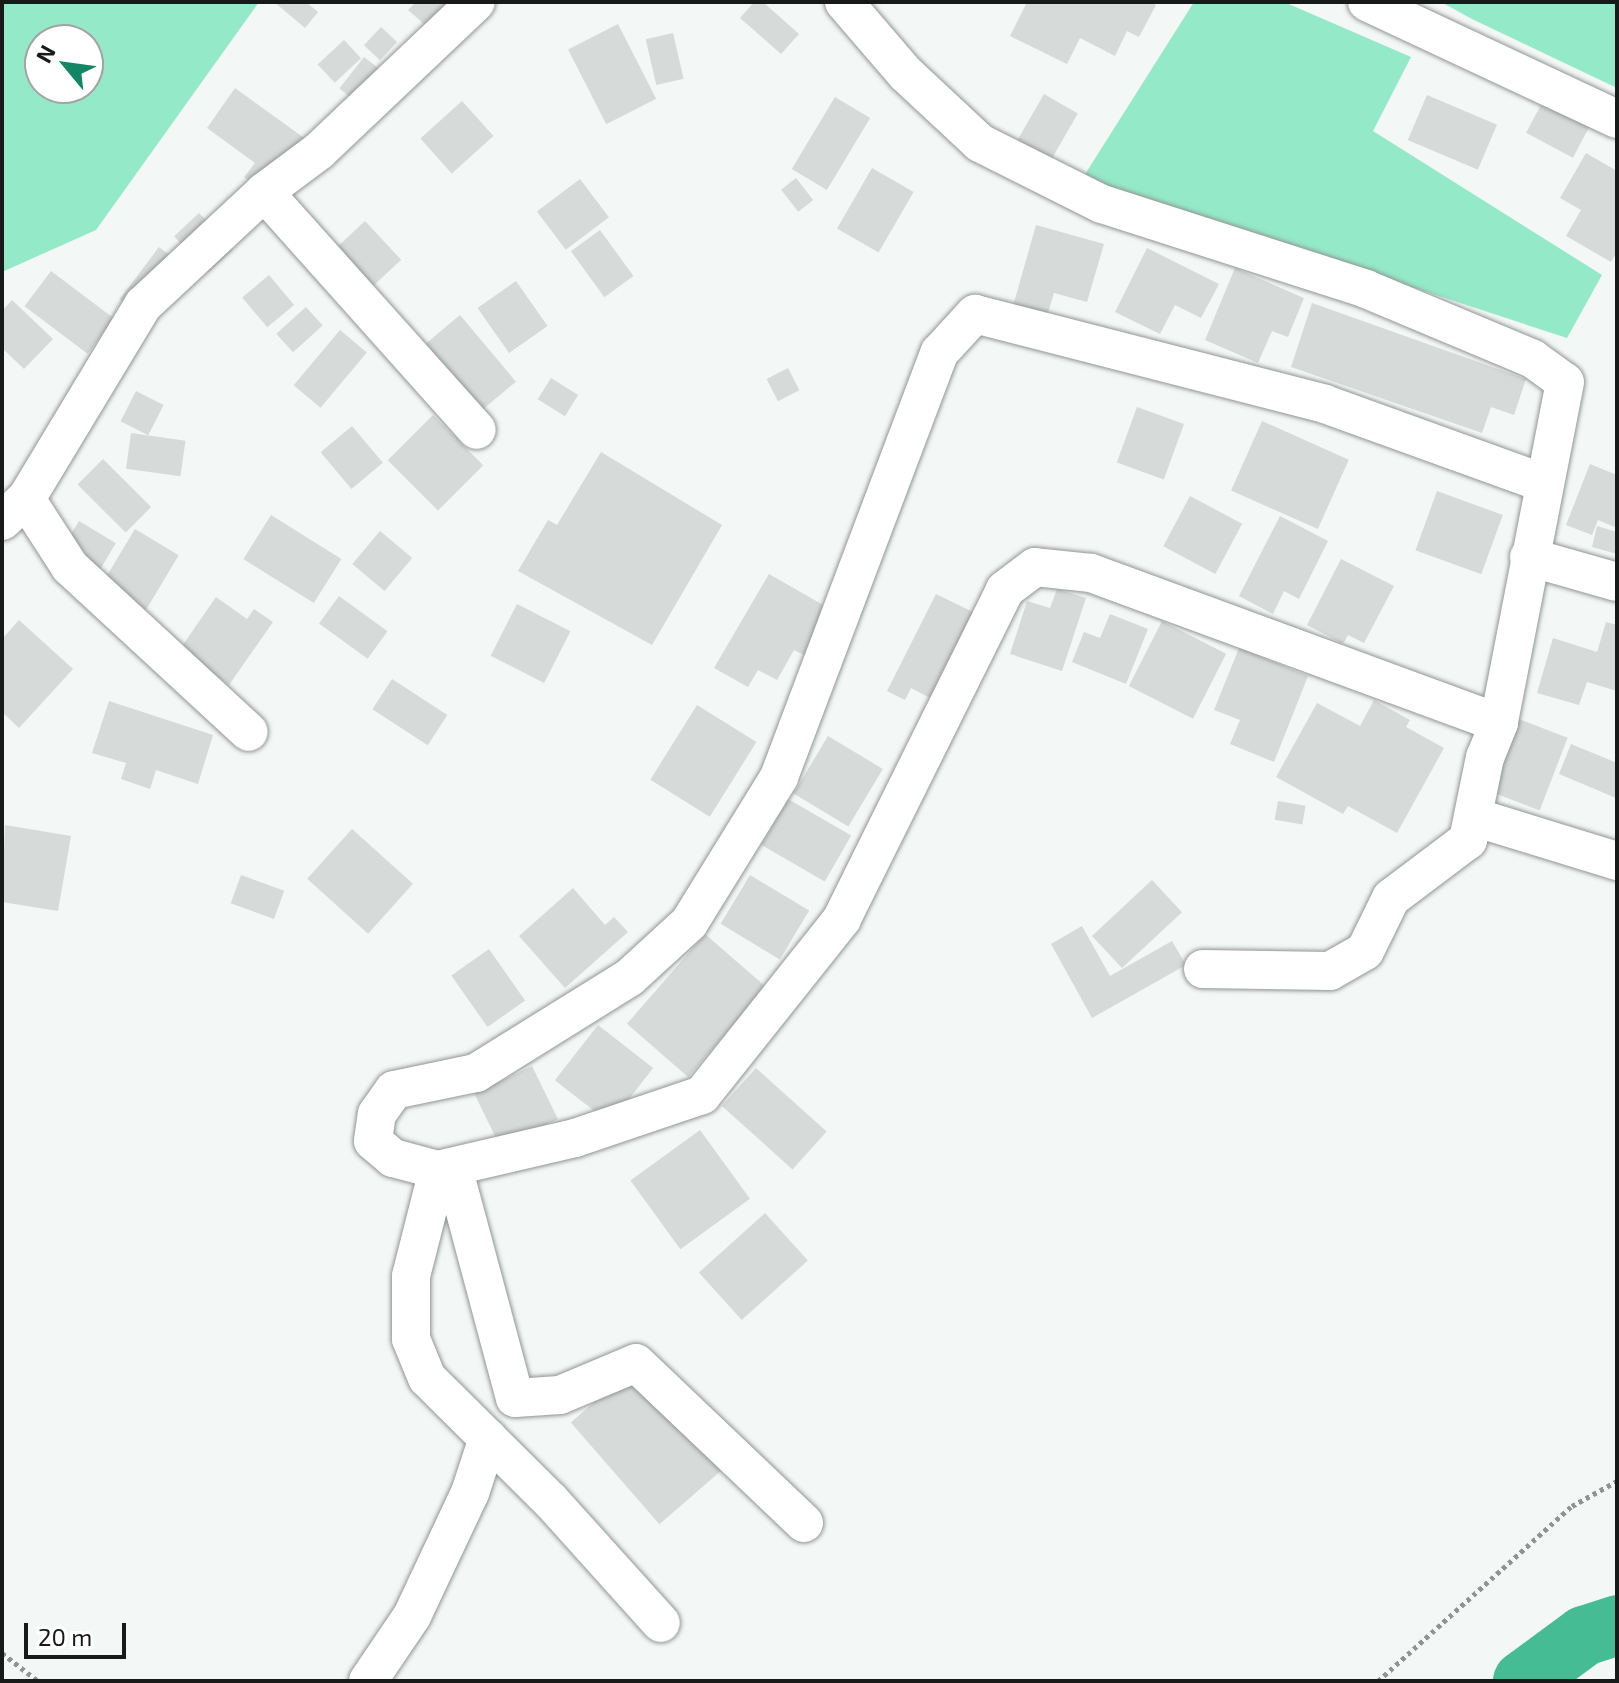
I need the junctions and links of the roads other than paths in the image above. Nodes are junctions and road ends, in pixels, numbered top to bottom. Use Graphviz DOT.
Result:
graph roads {
  1 [pos="476,2"];
  2 [pos="844,2"];
  3 [pos="1367,2"];
  4 [pos="1617,119"];
  5 [pos="264,192"];
  6 [pos="477,430"];
  7 [pos="1543,483"];
  8 [pos="14,510"];
  9 [pos="1529,557"];
  10 [pos="1617,582"];
  11 [pos="1499,723"];
  12 [pos="249,732"];
  13 [pos="1468,840"];
  14 [pos="1617,861"];
  15 [pos="1203,969"];
  16 [pos="445,1168"];
  17 [pos="488,1438"];
  18 [pos="804,1523"];
  19 [pos="661,1623"];
  20 [pos="368,1681"];
  1 -- 5 [label="street"];
  2 -- 7 [label="street"];
  3 -- 4 [label="street"];
  5 -- 6 [label="street"];
  5 -- 8 [label="street"];
  7 -- 9 [label="street"];
  7 -- 16 [label="street"];
  8 -- 12 [label="street"];
  9 -- 10 [label="street"];
  9 -- 11 [label="street"];
  11 -- 13 [label="street"];
  11 -- 16 [label="street"];
  13 -- 14 [label="street"];
  13 -- 15 [label="street"];
  16 -- 17 [label="street"];
  16 -- 18 [label="street"];
  17 -- 19 [label="street"];
  17 -- 20 [label="street"];
}
